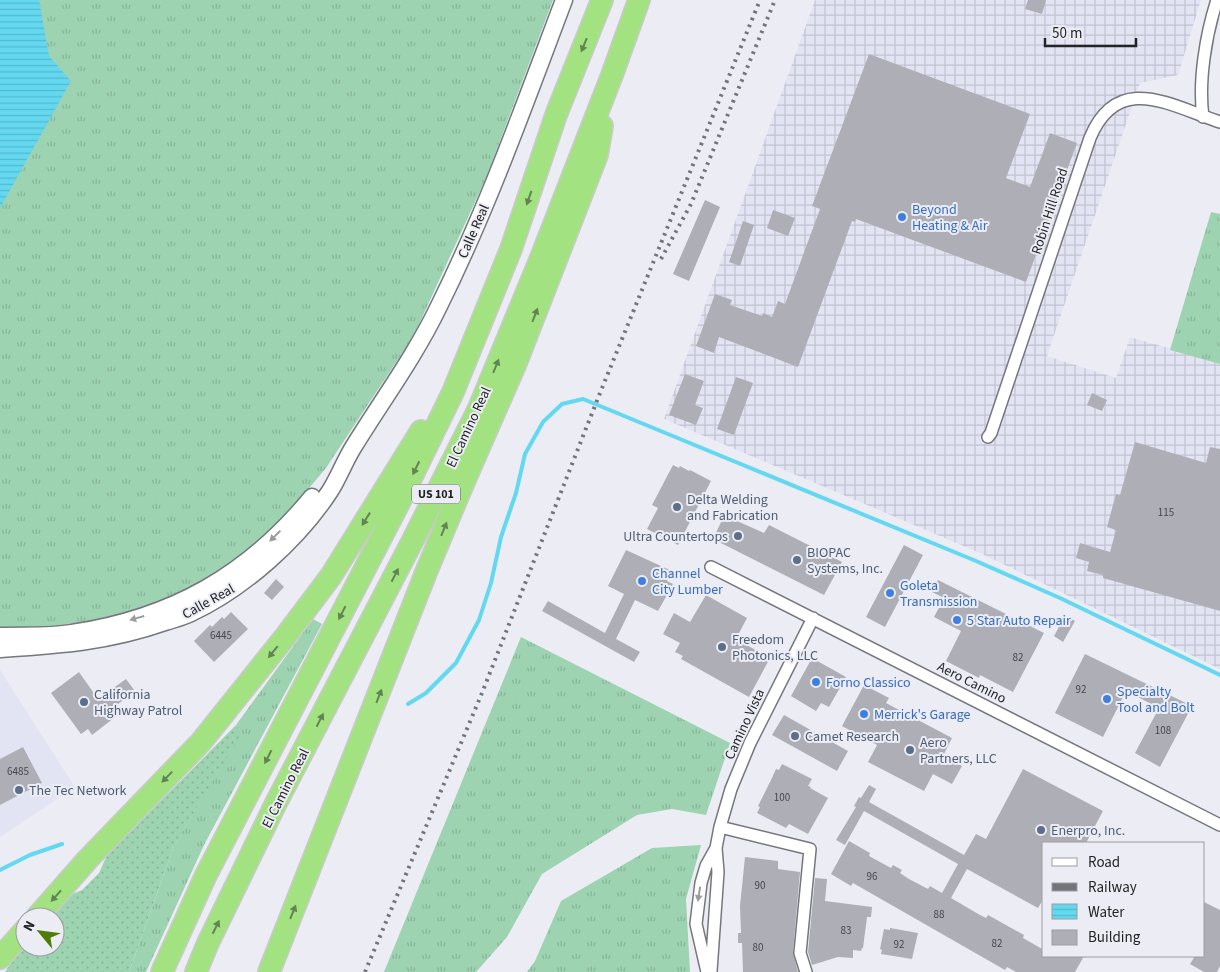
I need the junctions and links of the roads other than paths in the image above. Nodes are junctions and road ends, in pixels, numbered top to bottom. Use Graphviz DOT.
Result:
graph roads {
  1 [pos="564,0"];
  2 [pos="602,0"];
  3 [pos="639,0"];
  4 [pos="1217,0"];
  5 [pos="612,75"];
  6 [pos="1204,117"];
  7 [pos="1220,122"];
  8 [pos="452,392"];
  9 [pos="988,437"];
  10 [pos="353,447"];
  11 [pos="710,567"];
  12 [pos="813,618"];
  13 [pos="0,636"];
  14 [pos="0,649"];
  15 [pos="1220,825"];
  16 [pos="720,827"];
  17 [pos="716,848"];
  18 [pos="46,907"];
  19 [pos="15,941"];
  20 [pos="0,958"];
  21 [pos="162,972"];
  22 [pos="196,972"];
  23 [pos="269,972"];
  24 [pos="709,972"];
  25 [pos="806,972"];
  1 -- 10 [label="main road, Calle Real"];
  2 -- 8 [label="highway, El Camino Real / US 101, one-way"];
  3 -- 5 [label="highway, El Camino Real / US 101"];
  4 -- 6 [label="street"];
  22 -- 5 [label="highway, El Camino Real / US 101, one-way"];
  23 -- 5 [label="highway, one-way"];
  6 -- 7 [label="street, Robin Hill Road"];
  6 -- 9 [label="street, Robin Hill Road"];
  8 -- 18 [label="highway, one-way"];
  8 -- 21 [label="highway, El Camino Real / US 101, one-way"];
  10 -- 13 [label="main road, Calle Real, one-way"];
  10 -- 14 [label="main road, Calle Real"];
  11 -- 12 [label="street, Aero Camino"];
  12 -- 15 [label="street, Aero Camino"];
  12 -- 16 [label="street, Camino Vista"];
  16 -- 17 [label="street, Camino Vista"];
  16 -- 25 [label="street"];
  17 -- 24 [label="street, Camino Vista"];
  17 -- 24 [label="street, Camino Vista, one-way"];
  19 -- 20 [label="highway"];
}
